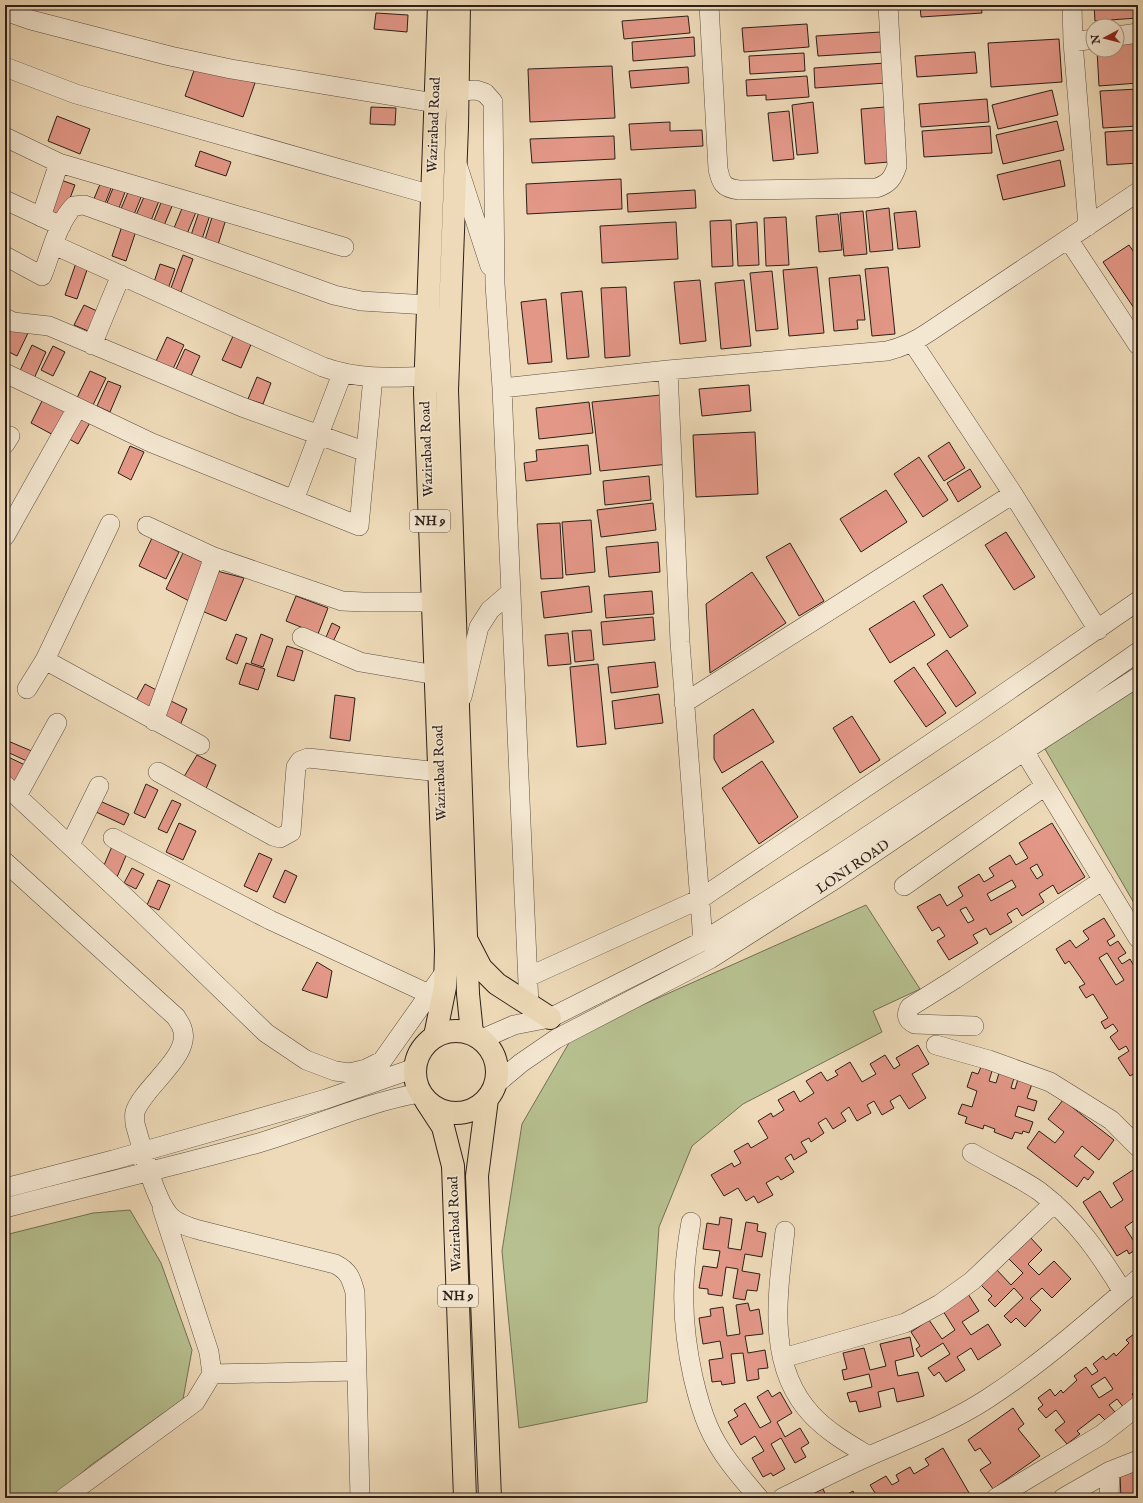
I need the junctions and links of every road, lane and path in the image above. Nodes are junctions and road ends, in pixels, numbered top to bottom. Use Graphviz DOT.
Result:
graph roads {
  1 [pos="439,5"];
  2 [pos="459,5"];
  3 [pos="709,5"];
  4 [pos="888,5"];
  5 [pos="1072,5"];
  6 [pos="5,11"];
  7 [pos="1138,33"];
  8 [pos="1125,35"];
  9 [pos="1085,40"];
  10 [pos="1073,42"];
  11 [pos="5,67"];
  12 [pos="457,92"];
  13 [pos="435,98"];
  14 [pos="5,136"];
  15 [pos="455,159"];
  16 [pos="59,163"];
  17 [pos="1138,192"];
  18 [pos="432,195"];
  19 [pos="5,200"];
  20 [pos="41,217"];
  21 [pos="61,226"];
  22 [pos="1088,226"];
  23 [pos="1068,239"];
  24 [pos="54,245"];
  25 [pos="344,247"];
  26 [pos="5,256"];
  27 [pos="120,275"];
  28 [pos="496,284"];
  29 [pos="428,305"];
  30 [pos="5,318"];
  31 [pos="913,343"];
  32 [pos="92,345"];
  33 [pos="1138,345"];
  34 [pos="668,370"];
  35 [pos="5,373"];
  36 [pos="342,374"];
  37 [pos="426,376"];
  38 [pos="448,376"];
  39 [pos="373,377"];
  40 [pos="502,388"];
  41 [pos="77,408"];
  42 [pos="318,436"];
  43 [pos="366,452"];
  44 [pos="1013,494"];
  45 [pos="294,500"];
  46 [pos="110,524"];
  47 [pos="147,526"];
  48 [pos="5,536"];
  49 [pos="214,556"];
  50 [pos="511,592"];
  51 [pos="1138,601"];
  52 [pos="443,602"];
  53 [pos="1098,630"];
  54 [pos="302,637"];
  55 [pos="1138,652"];
  56 [pos="45,660"];
  57 [pos="436,675"];
  58 [pos="1138,677"];
  59 [pos="27,690"];
  60 [pos="684,703"];
  61 [pos="458,714"];
  62 [pos="154,721"];
  63 [pos="57,723"];
  64 [pos="200,745"];
  65 [pos="1024,751"];
  66 [pos="158,772"];
  67 [pos="440,772"];
  68 [pos="99,786"];
  69 [pos="1045,786"];
  70 [pos="11,790"];
  71 [pos="113,838"];
  72 [pos="70,845"];
  73 [pos="5,862"];
  74 [pos="817,880"];
  75 [pos="1103,880"];
  76 [pos="904,886"];
  77 [pos="700,899"];
  78 [pos="1138,938"];
  79 [pos="466,939"];
  80 [pos="703,941"];
  81 [pos="445,972"];
  82 [pos="528,977"];
  83 [pos="429,994"];
  84 [pos="529,1006"];
  85 [pos="550,1018"];
  86 [pos="974,1026"];
  87 [pos="435,1036"];
  88 [pos="477,1036"];
  89 [pos="936,1045"];
  90 [pos="414,1068"];
  91 [pos="491,1092"];
  92 [pos="423,1097"];
  93 [pos="1138,1148"];
  94 [pos="144,1151"];
  95 [pos="972,1154"];
  96 [pos="150,1171"];
  97 [pos="5,1188"];
  98 [pos="1054,1203"];
  99 [pos="161,1205"];
  100 [pos="5,1208"];
  101 [pos="691,1222"];
  102 [pos="785,1231"];
  103 [pos="1138,1279"];
  104 [pos="1123,1292"];
  105 [pos="783,1358"];
  106 [pos="357,1371"];
  107 [pos="212,1374"];
  108 [pos="1138,1406"];
  109 [pos="869,1456"];
  110 [pos="1138,1460"];
  111 [pos="1110,1471"];
  112 [pos="64,1498"];
  113 [pos="360,1498"];
  114 [pos="465,1498"];
  115 [pos="490,1498"];
  116 [pos="759,1498"];
  117 [pos="782,1498"];
  118 [pos="996,1498"];
  119 [pos="1063,1498"];
  120 [pos="1109,1498"];
  1 -- 13 [label="main road, Wazirabad Road / NH 9"];
  2 -- 12 [label="main road, Wazirabad Road / NH 9"];
  3 -- 4 [label="street"];
  5 -- 10 [label="street"];
  6 -- 13 [label="street"];
  7 -- 8 [label="street"];
  9 -- 10 [label="street"];
  10 -- 22 [label="street"];
  11 -- 18 [label="street"];
  12 -- 13 [label="street"];
  12 -- 15 [label="main road, Wazirabad Road / NH 9"];
  12 -- 28 [label="street"];
  13 -- 18 [label="main road, Wazirabad Road / NH 9"];
  14 -- 16 [label="street"];
  15 -- 28 [label="street"];
  15 -- 38 [label="main road, Wazirabad Road / NH 9"];
  16 -- 20 [label="street"];
  16 -- 25 [label="street"];
  17 -- 22 [label="street"];
  18 -- 29 [label="main road, Wazirabad Road / NH 9"];
  19 -- 20 [label="street"];
  20 -- 21 [label="street"];
  21 -- 24 [label="street"];
  21 -- 29 [label="street"];
  22 -- 23 [label="street"];
  23 -- 31 [label="street"];
  23 -- 33 [label="street"];
  24 -- 26 [label="street"];
  24 -- 27 [label="street"];
  27 -- 32 [label="street"];
  27 -- 36 [label="street"];
  28 -- 40 [label="street"];
  29 -- 37 [label="main road, Wazirabad Road / NH 9"];
  30 -- 32 [label="street"];
  31 -- 34 [label="street"];
  31 -- 44 [label="street"];
  32 -- 42 [label="street"];
  34 -- 40 [label="street"];
  34 -- 60 [label="street"];
  35 -- 41 [label="street"];
  36 -- 39 [label="street"];
  36 -- 42 [label="street"];
  37 -- 38 [label="street"];
  37 -- 39 [label="street"];
  37 -- 52 [label="main road, Wazirabad Road / NH 9"];
  38 -- 52 [label="main road, Wazirabad Road / NH 9"];
  39 -- 43 [label="street"];
  40 -- 50 [label="street"];
  41 -- 45 [label="street"];
  41 -- 48 [label="street"];
  42 -- 43 [label="street"];
  42 -- 45 [label="street"];
  43 -- 45 [label="street"];
  44 -- 53 [label="street"];
  44 -- 60 [label="street"];
  46 -- 56 [label="street"];
  47 -- 49 [label="street"];
  49 -- 52 [label="street"];
  49 -- 62 [label="street"];
  50 -- 61 [label="street"];
  50 -- 82 [label="street"];
  51 -- 53 [label="street"];
  52 -- 57 [label="main road, Wazirabad Road / NH 9"];
  52 -- 61 [label="main road, Wazirabad Road / NH 9"];
  53 -- 77 [label="street"];
  54 -- 57 [label="street"];
  55 -- 74 [label="street, LONI ROAD"];
  56 -- 59 [label="street"];
  56 -- 62 [label="street"];
  57 -- 67 [label="main road, Wazirabad Road / NH 9"];
  58 -- 65 [label="street, LONI ROAD"];
  60 -- 77 [label="street"];
  61 -- 79 [label="main road, Wazirabad Road / NH 9"];
  62 -- 64 [label="street"];
  63 -- 70 [label="street"];
  65 -- 69 [label="street"];
  65 -- 74 [label="street, LONI ROAD"];
  66 -- 67 [label="street"];
  67 -- 81 [label="main road, Wazirabad Road / NH 9"];
  68 -- 72 [label="street"];
  69 -- 75 [label="street"];
  69 -- 76 [label="street"];
  70 -- 72 [label="street"];
  71 -- 83 [label="street"];
  72 -- 83 [label="street"];
  73 -- 94 [label="street"];
  74 -- 80 [label="street, LONI ROAD"];
  74 -- 91 [label="street, LONI ROAD"];
  75 -- 78 [label="street"];
  75 -- 86 [label="street"];
  77 -- 80 [label="street"];
  77 -- 82 [label="street"];
  79 -- 84 [label="main road"];
  79 -- 88 [label="main road, Wazirabad Road / NH 9"];
  80 -- 85 [label="street, LONI ROAD"];
  81 -- 83 [label="street"];
  81 -- 87 [label="main road, Wazirabad Road / NH 9"];
  82 -- 84 [label="street"];
  84 -- 85 [label="main road"];
  85 -- 88 [label="street, LONI ROAD"];
  87 -- 88 [label="main road"];
  87 -- 90 [label="main road"];
  88 -- 91 [label="main road"];
  89 -- 93 [label="street"];
  90 -- 92 [label="main road"];
  90 -- 94 [label="street"];
  91 -- 92 [label="main road"];
  91 -- 115 [label="main road, Wazirabad Road / NH 9"];
  92 -- 96 [label="street"];
  92 -- 114 [label="main road, Wazirabad Road / NH 9"];
  94 -- 96 [label="street"];
  94 -- 97 [label="street"];
  95 -- 98 [label="street"];
  96 -- 99 [label="street"];
  96 -- 100 [label="street"];
  98 -- 104 [label="street"];
  98 -- 105 [label="street"];
  99 -- 106 [label="street"];
  99 -- 107 [label="street"];
  101 -- 116 [label="street"];
  102 -- 105 [label="street"];
  103 -- 104 [label="street"];
  104 -- 109 [label="street"];
  105 -- 109 [label="street"];
  106 -- 107 [label="street"];
  106 -- 113 [label="street"];
  107 -- 112 [label="street"];
  108 -- 118 [label="street"];
  109 -- 117 [label="street"];
  110 -- 111 [label="street"];
  111 -- 119 [label="street"];
  111 -- 120 [label="street"];
}
